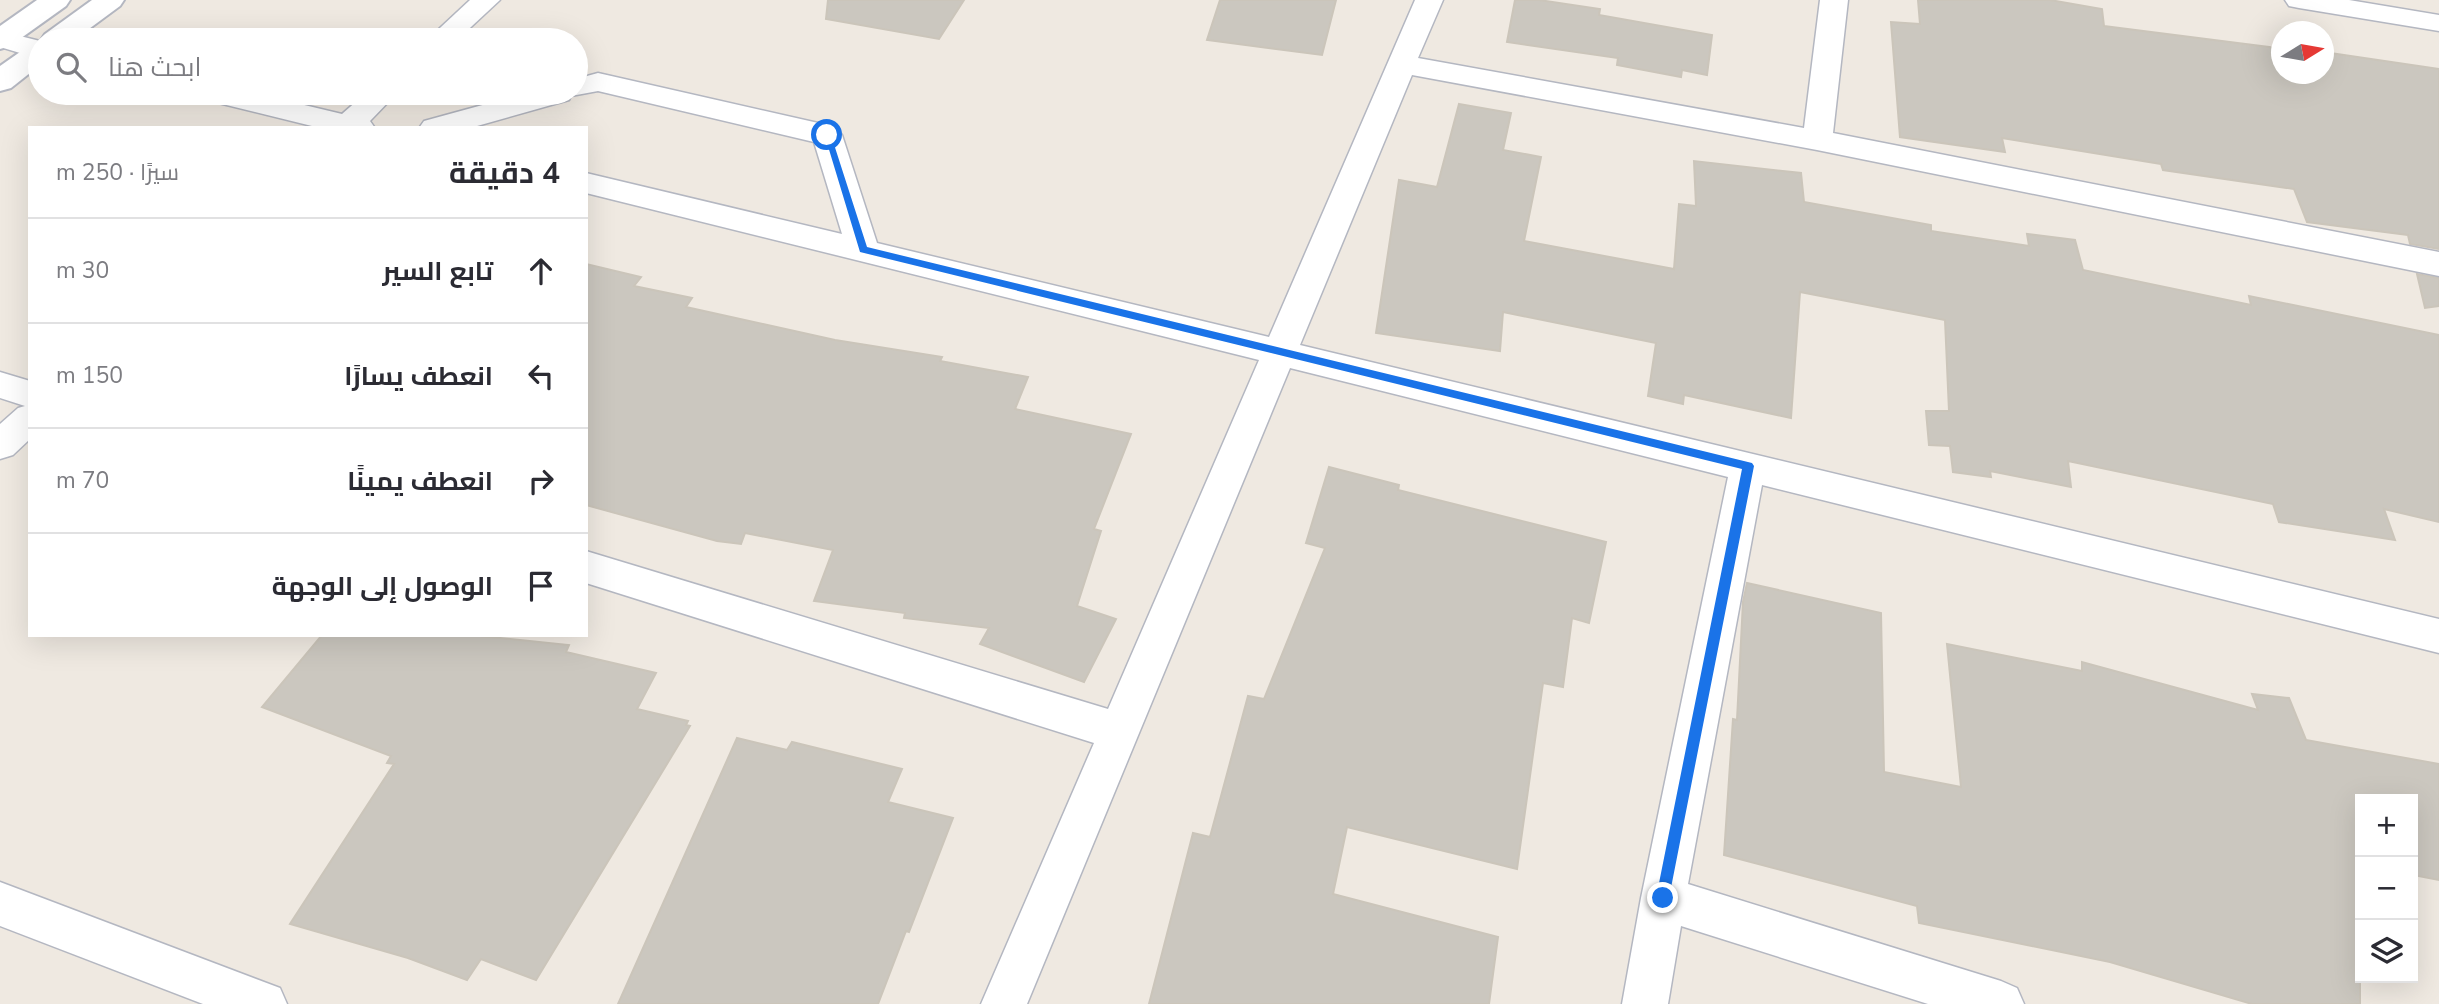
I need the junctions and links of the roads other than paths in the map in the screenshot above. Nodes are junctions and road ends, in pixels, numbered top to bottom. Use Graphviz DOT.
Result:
graph roads {
  1 [pos="56,0"];
  2 [pos="110,0"];
  3 [pos="486,0"];
  4 [pos="1429,0"];
  5 [pos="1834,0"];
  6 [pos="2299,0"];
  7 [pos="2439,23"];
  8 [pos="72,28"];
  9 [pos="454,28"];
  10 [pos="1,40"];
  11 [pos="28,48"];
  12 [pos="28,60"];
  13 [pos="1402,64"];
  14 [pos="0,81"];
  15 [pos="588,85"];
  16 [pos="266,105"];
  17 [pos="372,105"];
  18 [pos="516,105"];
  19 [pos="354,126"];
  20 [pos="441,126"];
  21 [pos="1817,141"];
  22 [pos="588,183"];
  23 [pos="863,250"];
  24 [pos="2439,264"];
  25 [pos="1280,352"];
  26 [pos="0,385"];
  27 [pos="28,393"];
  28 [pos="28,420"];
  29 [pos="0,445"];
  30 [pos="1748,466"];
  31 [pos="588,568"];
  32 [pos="2439,636"];
  33 [pos="1120,732"];
  34 [pos="1663,898"];
  35 [pos="0,904"];
  36 [pos="264,1004"];
  37 [pos="1004,1004"];
  38 [pos="1645,1004"];
  39 [pos="2001,1004"];
  1 -- 10 [label="street"];
  2 -- 8 [label="street"];
  3 -- 9 [label="street"];
  4 -- 13 [label="street"];
  5 -- 21 [label="street"];
  6 -- 7 [label="street"];
  10 -- 11 [label="street"];
  12 -- 14 [label="street"];
  13 -- 21 [label="street"];
  13 -- 25 [label="street"];
  15 -- 23 [label="street"];
  16 -- 19 [label="street"];
  17 -- 19 [label="street"];
  18 -- 20 [label="street"];
  21 -- 24 [label="street"];
  22 -- 23 [label="street"];
  23 -- 25 [label="street"];
  25 -- 30 [label="street"];
  25 -- 33 [label="street"];
  26 -- 27 [label="street"];
  28 -- 29 [label="street"];
  30 -- 32 [label="street"];
  30 -- 34 [label="street"];
  31 -- 33 [label="street"];
  33 -- 37 [label="street"];
  34 -- 38 [label="street"];
  34 -- 39 [label="street"];
  35 -- 36 [label="street"];
}
